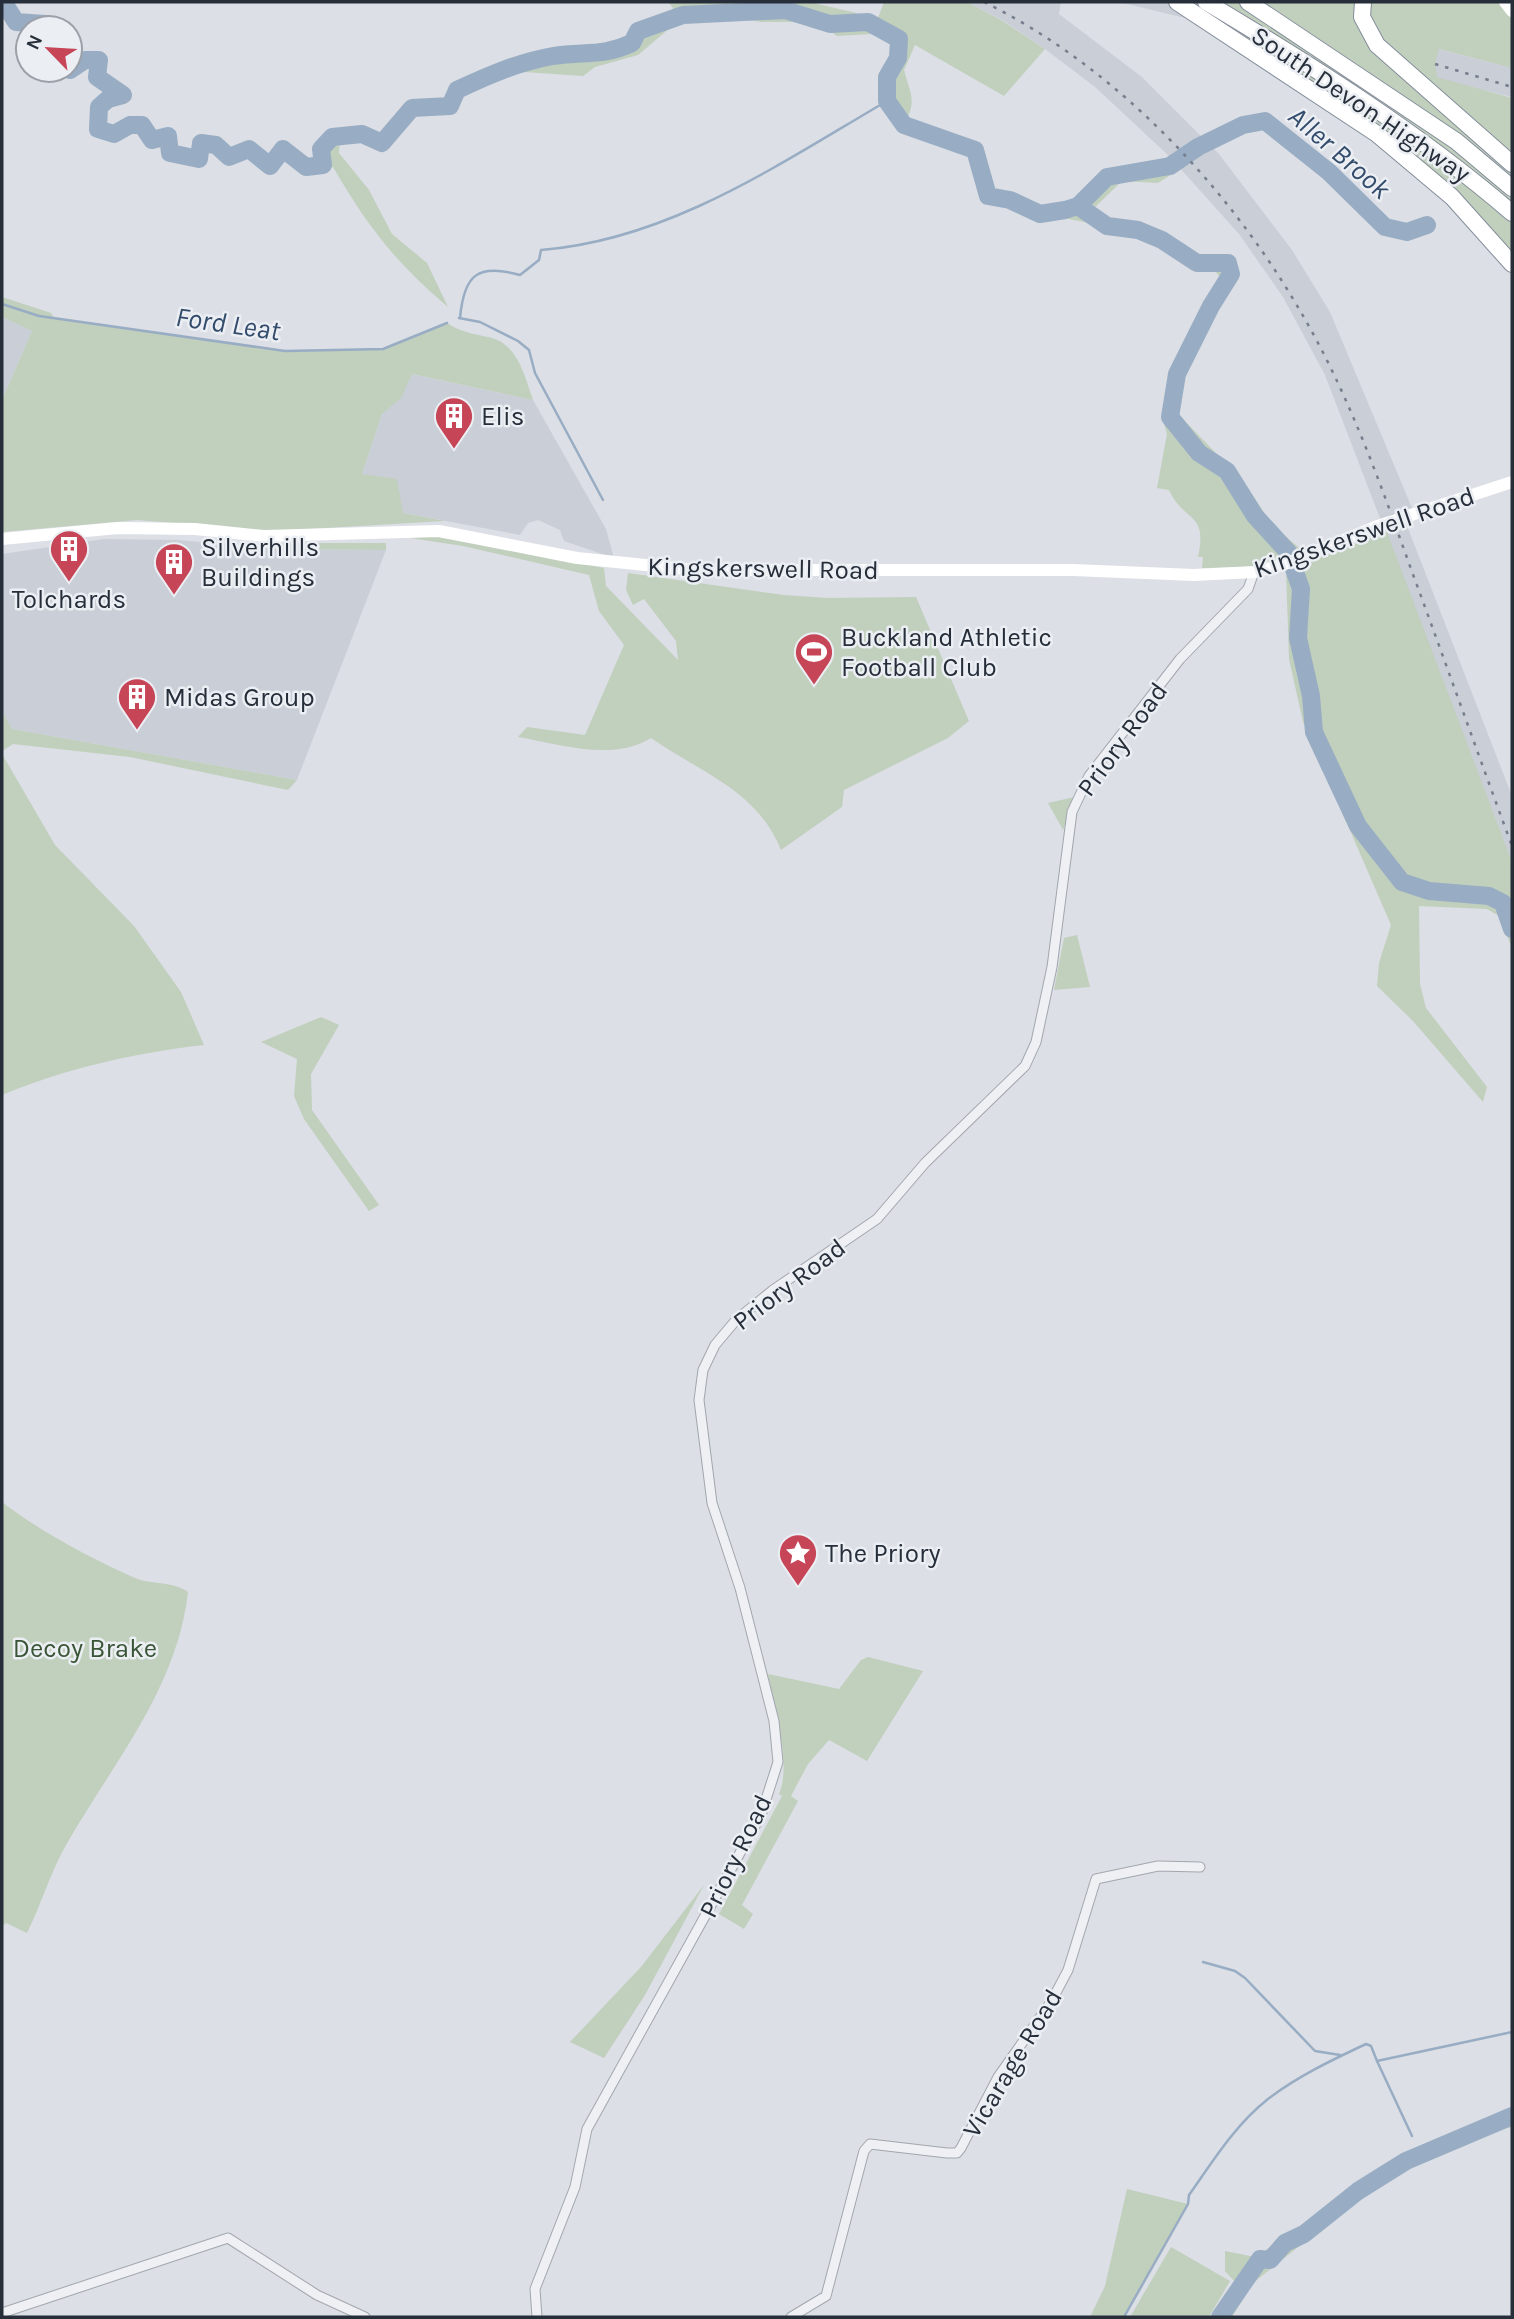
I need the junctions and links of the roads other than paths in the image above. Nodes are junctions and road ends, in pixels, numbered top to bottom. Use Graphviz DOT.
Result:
graph roads {
  1 [pos="1177,2"];
  2 [pos="1206,2"];
  3 [pos="1248,2"];
  4 [pos="1363,2"];
  5 [pos="1505,2"];
  6 [pos="1512,12"];
  7 [pos="1512,164"];
  8 [pos="1512,187"];
  9 [pos="1512,213"];
  10 [pos="1512,264"];
  11 [pos="1512,482"];
  12 [pos="2,539"];
  13 [pos="1254,572"];
  14 [pos="1200,1867"];
  15 [pos="2,2314"];
  16 [pos="365,2317"];
  17 [pos="537,2317"];
  18 [pos="791,2317"];
  1 -- 10 [label="highway"];
  2 -- 9 [label="highway, South Devon Highway"];
  3 -- 8 [label="highway, South Devon Highway"];
  4 -- 7 [label="highway"];
  5 -- 6 [label="street"];
  11 -- 13 [label="street, Kingskerswell Road, bridge"];
  12 -- 13 [label="street, Kingskerswell Road"];
  13 -- 17 [label="street, Priory Road"];
  14 -- 18 [label="street, Vicarage Road"];
  15 -- 16 [label="street"];
}
